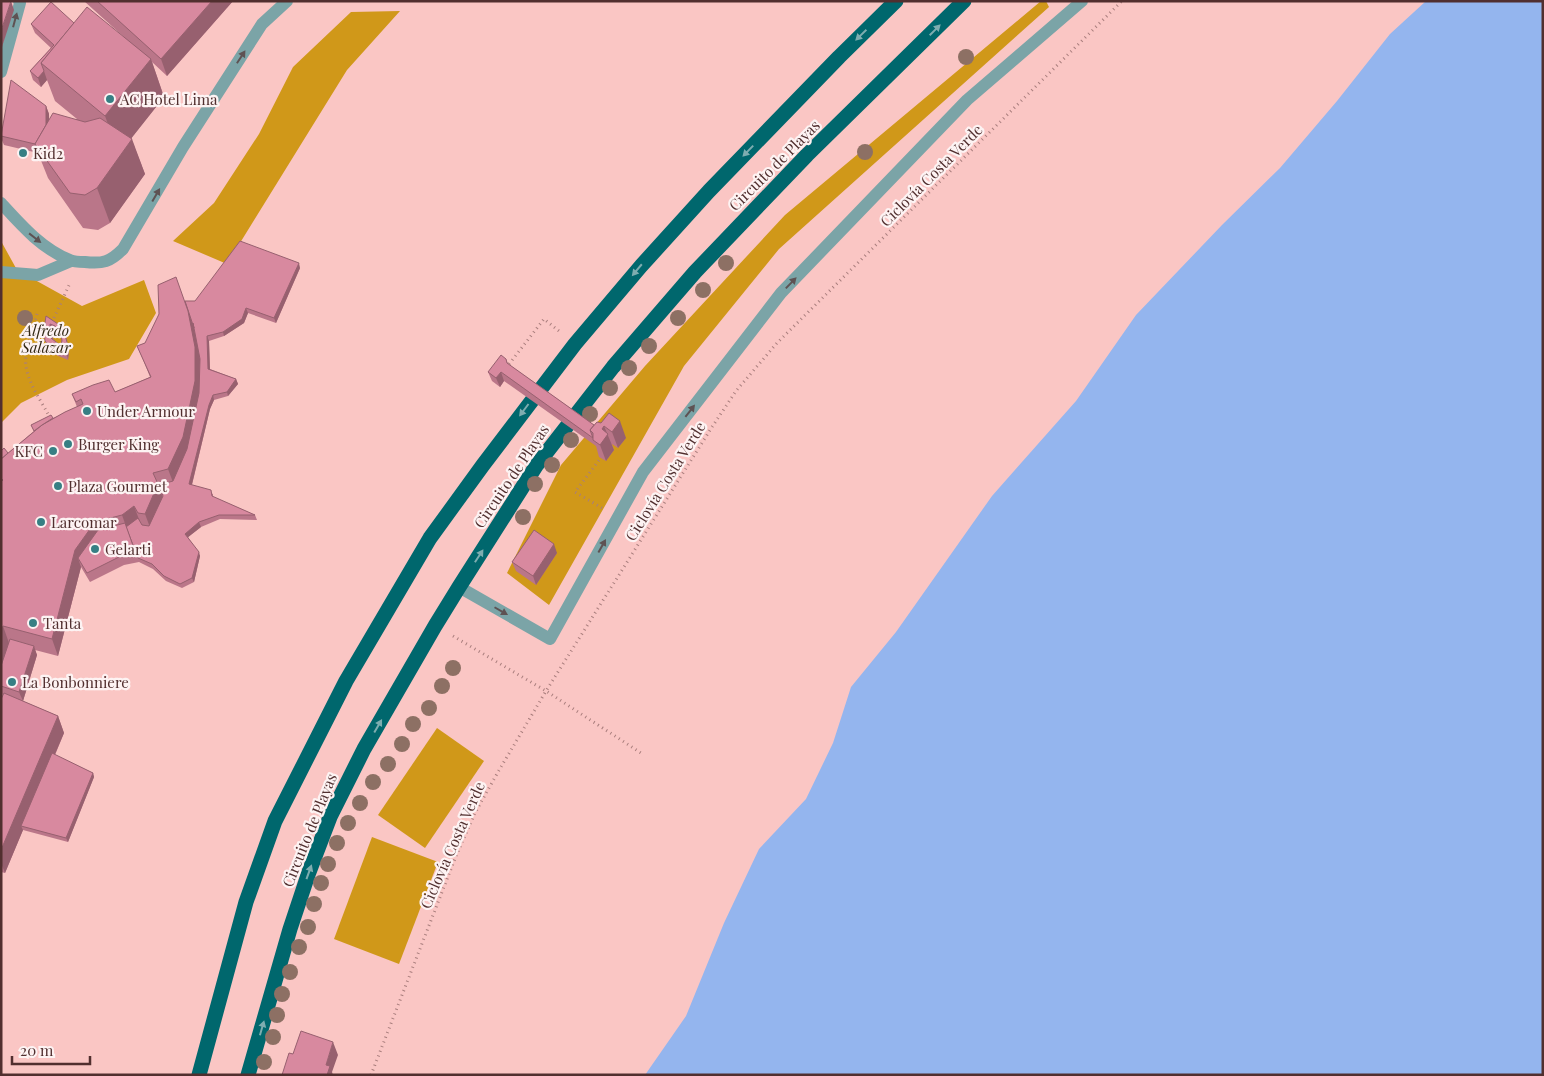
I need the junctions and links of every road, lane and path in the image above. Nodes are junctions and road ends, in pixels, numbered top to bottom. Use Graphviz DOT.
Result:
graph roads {
  1 [pos="19,1"];
  2 [pos="287,1"];
  3 [pos="896,1"];
  4 [pos="964,1"];
  5 [pos="1082,1"];
  6 [pos="1122,1"];
  7 [pos="1,72"];
  8 [pos="1,203"];
  9 [pos="75,261"];
  10 [pos="1,272"];
  11 [pos="37,314"];
  12 [pos="54,318"];
  13 [pos="544,319"];
  14 [pos="503,372"];
  15 [pos="48,414"];
  16 [pos="608,450"];
  17 [pos="618,518"];
  18 [pos="459,587"];
  19 [pos="435,626"];
  20 [pos="546,691"];
  21 [pos="642,754"];
  22 [pos="199,1075"];
  23 [pos="248,1075"];
  24 [pos="371,1075"];
  7 -- 1 [label="street, one-way"];
  9 -- 2 [label="street, one-way"];
  3 -- 22 [label="highway, Circuito de Playas, one-way"];
  18 -- 4 [label="highway, Circuito de Playas, one-way"];
  17 -- 5 [label="street, one-way"];
  6 -- 20 [label="path, Ciclovía Costa Verde"];
  8 -- 9 [label="street, one-way"];
  9 -- 10 [label="street"];
  9 -- 12 [label="path"];
  11 -- 15 [label="path"];
  13 -- 14 [label="path"];
  16 -- 17 [label="path"];
  18 -- 17 [label="street, one-way"];
  18 -- 19 [label="highway, Circuito de Playas"];
  19 -- 20 [label="path"];
  23 -- 19 [label="highway, Circuito de Playas, one-way"];
  20 -- 21 [label="path"];
  20 -- 24 [label="path, Ciclovía Costa Verde"];
}
